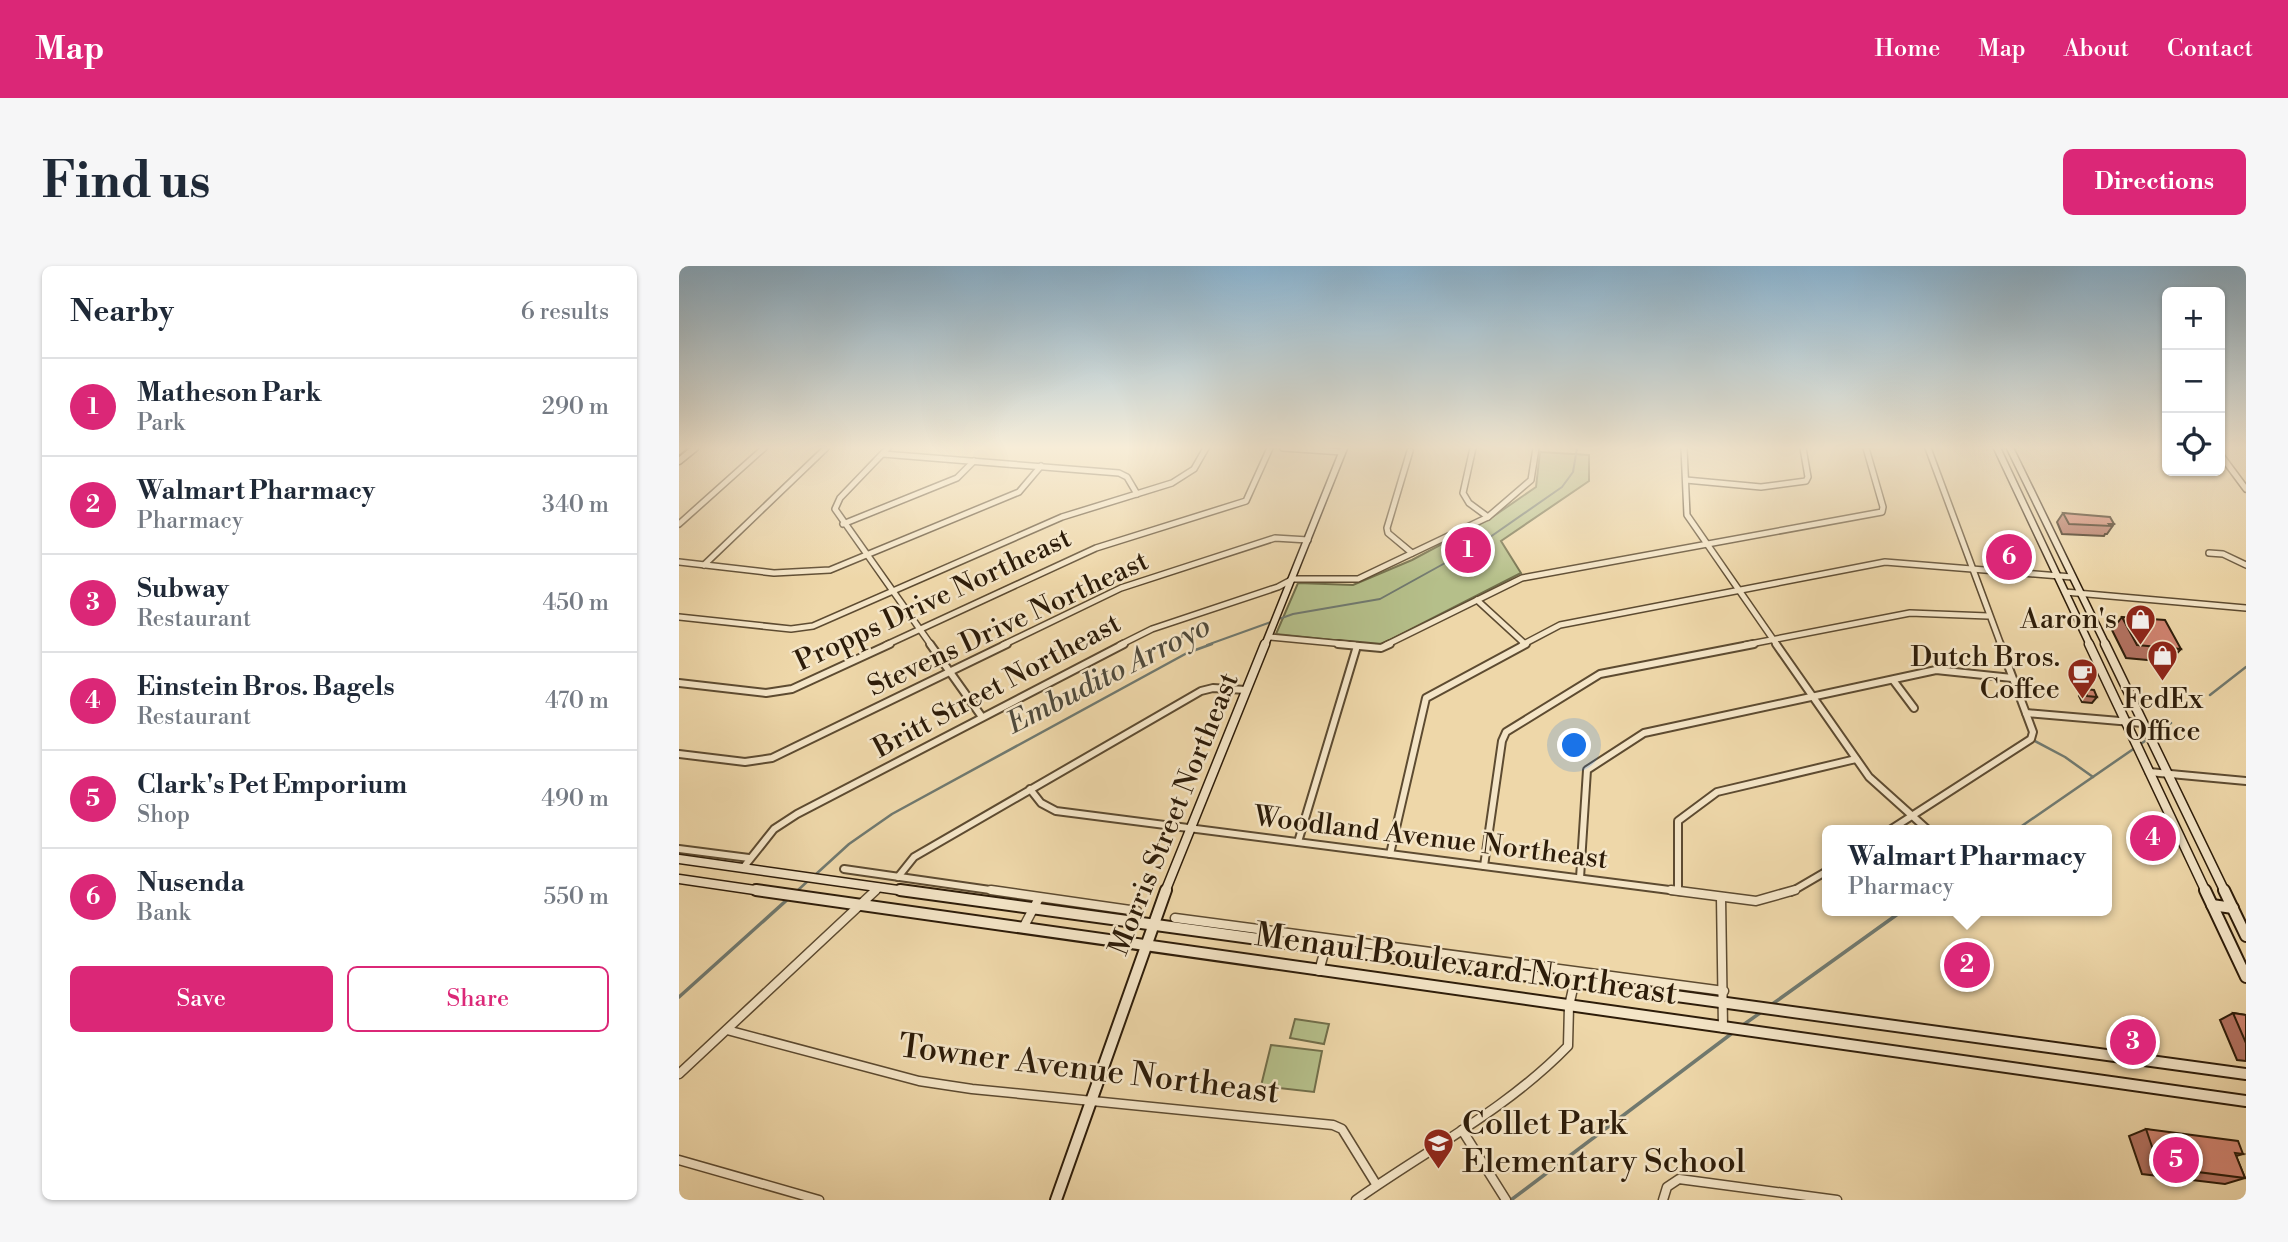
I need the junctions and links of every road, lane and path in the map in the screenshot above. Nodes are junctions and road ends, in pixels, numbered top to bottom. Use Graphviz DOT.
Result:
graph roads {
  1 [pos="715,492"];
  2 [pos="780,492"];
  3 [pos="848,492"];
  4 [pos="923,492"];
  5 [pos="1019,492"];
  6 [pos="1145,492"];
  7 [pos="1250,492"];
  8 [pos="1327,492"];
  9 [pos="1398,492"];
  10 [pos="1463,492"];
  11 [pos="1520,492"];
  12 [pos="1686,492"];
  13 [pos="1879,492"];
  14 [pos="1944,492"];
  15 [pos="2018,492"];
  16 [pos="2031,492"];
  17 [pos="1137,494"];
  18 [pos="1488,517"];
  19 [pos="679,524"];
  20 [pos="843,524"];
  21 [pos="1308,540"];
  22 [pos="1707,546"];
  23 [pos="1412,553"];
  24 [pos="2210,553"];
  25 [pos="867,556"];
  26 [pos="679,562"];
  27 [pos="704,565"];
  28 [pos="2246,565"];
  29 [pos="1971,568"];
  30 [pos="2058,575"];
  31 [pos="2073,577"];
  32 [pos="1293,579"];
  33 [pos="1738,590"];
  34 [pos="892,591"];
  35 [pos="2065,592"];
  36 [pos="2080,593"];
  37 [pos="1477,600"];
  38 [pos="2246,608"];
  39 [pos="1988,616"];
  40 [pos="679,617"];
  41 [pos="920,630"];
  42 [pos="1269,637"];
  43 [pos="1773,641"];
  44 [pos="1525,644"];
  45 [pos="1357,646"];
  46 [pos="950,673"];
  47 [pos="2012,678"];
  48 [pos="1893,680"];
  49 [pos="679,683"];
  50 [pos="1247,690"];
  51 [pos="1812,697"];
  52 [pos="1915,708"];
  53 [pos="2026,713"];
  54 [pos="982,717"];
  55 [pos="2125,721"];
  56 [pos="2143,723"];
  57 [pos="679,754"];
  58 [pos="1856,760"];
  59 [pos="2149,772"];
  60 [pos="2168,774"];
  61 [pos="2246,781"];
  62 [pos="1030,789"];
  63 [pos="1912,816"];
  64 [pos="1898,825"];
  65 [pos="1922,825"];
  66 [pos="1190,829"];
  67 [pos="1298,842"];
  68 [pos="679,849"];
  69 [pos="1390,854"];
  70 [pos="750,858"];
  71 [pos="679,859"];
  72 [pos="1484,866"];
  73 [pos="743,868"];
  74 [pos="844,869"];
  75 [pos="1822,874"];
  76 [pos="898,877"];
  77 [pos="1580,878"];
  78 [pos="679,879"];
  79 [pos="879,887"];
  80 [pos="1678,890"];
  81 [pos="1721,897"];
  82 [pos="1039,898"];
  83 [pos="860,905"];
  84 [pos="2212,905"];
  85 [pos="2233,908"];
  86 [pos="1034,909"];
  87 [pos="1137,911"];
  88 [pos="1175,918"];
  89 [pos="1152,925"];
  90 [pos="1023,928"];
  91 [pos="2246,936"];
  92 [pos="1329,939"];
  93 [pos="1145,946"];
  94 [pos="1325,950"];
  95 [pos="1319,971"];
  96 [pos="2246,977"];
  97 [pos="1574,984"];
  98 [pos="1724,991"];
  99 [pos="1723,1004"];
  100 [pos="1569,1006"];
  101 [pos="1723,1028"];
  102 [pos="727,1030"];
  103 [pos="679,1074"];
  104 [pos="2246,1074"];
  105 [pos="1089,1100"];
  106 [pos="2246,1101"];
  107 [pos="1462,1130"];
  108 [pos="679,1160"];
  109 [pos="1376,1184"];
  110 [pos="1504,1196"];
  111 [pos="795,1197"];
  112 [pos="819,1200"];
  113 [pos="1056,1200"];
  114 [pos="1356,1200"];
  115 [pos="1664,1200"];
  116 [pos="1837,1200"];
  1 -- 19 [label="street"];
  2 -- 27 [label="street"];
  3 -- 20 [label="street"];
  4 -- 20 [label="street"];
  5 -- 25 [label="street"];
  6 -- 17 [label="street"];
  7 -- 41 [label="street, Propps Drive Northeast"];
  8 -- 21 [label="main road, Morris Street Northeast"];
  9 -- 23 [label="street"];
  10 -- 18 [label="street"];
  11 -- 18 [label="street"];
  12 -- 22 [label="street"];
  13 -- 22 [label="street"];
  14 -- 29 [label="street"];
  15 -- 30 [label="main road"];
  16 -- 31 [label="main road"];
  17 -- 34 [label="street"];
  18 -- 23 [label="street"];
  20 -- 25 [label="street"];
  21 -- 32 [label="main road, Morris Street Northeast"];
  21 -- 46 [label="street, Stevens Drive Northeast"];
  22 -- 33 [label="street"];
  22 -- 37 [label="street"];
  23 -- 32 [label="street"];
  24 -- 28 [label="street"];
  25 -- 27 [label="street"];
  25 -- 34 [label="street"];
  26 -- 27 [label="street"];
  29 -- 30 [label="street"];
  29 -- 33 [label="street"];
  29 -- 39 [label="street"];
  30 -- 31 [label="street"];
  30 -- 35 [label="main road"];
  31 -- 36 [label="main road"];
  32 -- 42 [label="main road, Morris Street Northeast"];
  32 -- 54 [label="street, Britt Street Northeast"];
  33 -- 43 [label="street"];
  33 -- 44 [label="street"];
  34 -- 40 [label="street"];
  34 -- 41 [label="street"];
  35 -- 36 [label="street"];
  35 -- 55 [label="main road"];
  36 -- 38 [label="street"];
  36 -- 56 [label="main road"];
  37 -- 44 [label="street"];
  37 -- 45 [label="street"];
  39 -- 43 [label="street"];
  39 -- 47 [label="street"];
  41 -- 46 [label="street"];
  41 -- 49 [label="street, Propps Drive Northeast"];
  42 -- 45 [label="street"];
  42 -- 50 [label="main road, Morris Street Northeast"];
  43 -- 51 [label="street"];
  43 -- 72 [label="street"];
  44 -- 69 [label="street"];
  45 -- 67 [label="street"];
  46 -- 54 [label="street"];
  46 -- 57 [label="street, Stevens Drive Northeast"];
  47 -- 48 [label="street"];
  47 -- 53 [label="street"];
  48 -- 51 [label="street"];
  48 -- 52 [label="street"];
  50 -- 62 [label="street"];
  50 -- 66 [label="main road, Morris Street Northeast"];
  51 -- 58 [label="street"];
  51 -- 77 [label="street"];
  53 -- 55 [label="street"];
  53 -- 63 [label="street"];
  54 -- 70 [label="street, Britt Street Northeast"];
  55 -- 56 [label="street"];
  55 -- 59 [label="main road"];
  56 -- 60 [label="main road"];
  58 -- 63 [label="street"];
  58 -- 80 [label="street"];
  59 -- 60 [label="street"];
  59 -- 84 [label="main road"];
  60 -- 61 [label="street"];
  60 -- 85 [label="main road"];
  62 -- 66 [label="street, Woodland Avenue Northeast"];
  62 -- 76 [label="street"];
  63 -- 64 [label="street"];
  63 -- 65 [label="street"];
  66 -- 67 [label="street, Woodland Avenue Northeast"];
  66 -- 89 [label="main road, Morris Street Northeast"];
  67 -- 69 [label="street, Woodland Avenue Northeast"];
  68 -- 70 [label="street"];
  69 -- 72 [label="street, Woodland Avenue Northeast"];
  70 -- 73 [label="street, Britt Street Northeast"];
  71 -- 73 [label="main road, Menaul Boulevard Northeast"];
  72 -- 77 [label="street, Woodland Avenue Northeast"];
  73 -- 79 [label="main road, Menaul Boulevard Northeast"];
  74 -- 76 [label="street"];
  75 -- 81 [label="street, Woodland Avenue Northeast"];
  76 -- 82 [label="street"];
  77 -- 80 [label="street, Woodland Avenue Northeast"];
  78 -- 83 [label="main road, Menaul Boulevard Northeast"];
  79 -- 83 [label="street"];
  79 -- 86 [label="main road, Menaul Boulevard Northeast"];
  80 -- 81 [label="street, Woodland Avenue Northeast"];
  81 -- 98 [label="street"];
  82 -- 86 [label="street"];
  82 -- 87 [label="street"];
  83 -- 90 [label="main road, Menaul Boulevard Northeast"];
  83 -- 102 [label="street"];
  84 -- 85 [label="main road"];
  84 -- 96 [label="main road"];
  85 -- 91 [label="main road"];
  86 -- 89 [label="main road, Menaul Boulevard Northeast"];
  86 -- 90 [label="street"];
  88 -- 92 [label="street"];
  89 -- 93 [label="main road, Morris Street Northeast"];
  89 -- 94 [label="main road, Menaul Boulevard Northeast"];
  90 -- 93 [label="main road, Menaul Boulevard Northeast"];
  92 -- 94 [label="street"];
  92 -- 98 [label="street"];
  93 -- 95 [label="main road, Menaul Boulevard Northeast"];
  93 -- 105 [label="main road, Morris Street Northeast"];
  94 -- 95 [label="street"];
  94 -- 97 [label="main road, Menaul Boulevard Northeast"];
  95 -- 100 [label="main road, Menaul Boulevard Northeast"];
  97 -- 99 [label="main road, Menaul Boulevard Northeast"];
  97 -- 100 [label="street"];
  98 -- 99 [label="street"];
  99 -- 101 [label="street"];
  99 -- 104 [label="main road, Menaul Boulevard Northeast"];
  100 -- 101 [label="main road, Menaul Boulevard Northeast"];
  100 -- 107 [label="street"];
  101 -- 106 [label="main road, Menaul Boulevard Northeast"];
  102 -- 103 [label="street"];
  102 -- 105 [label="street, Towner Avenue Northeast"];
  105 -- 109 [label="street, Towner Avenue Northeast"];
  105 -- 113 [label="main road, Morris Street Northeast"];
  107 -- 109 [label="street"];
  107 -- 110 [label="street"];
  108 -- 111 [label="street"];
  109 -- 114 [label="street"];
  111 -- 112 [label="street"];
  115 -- 116 [label="street"];
}
